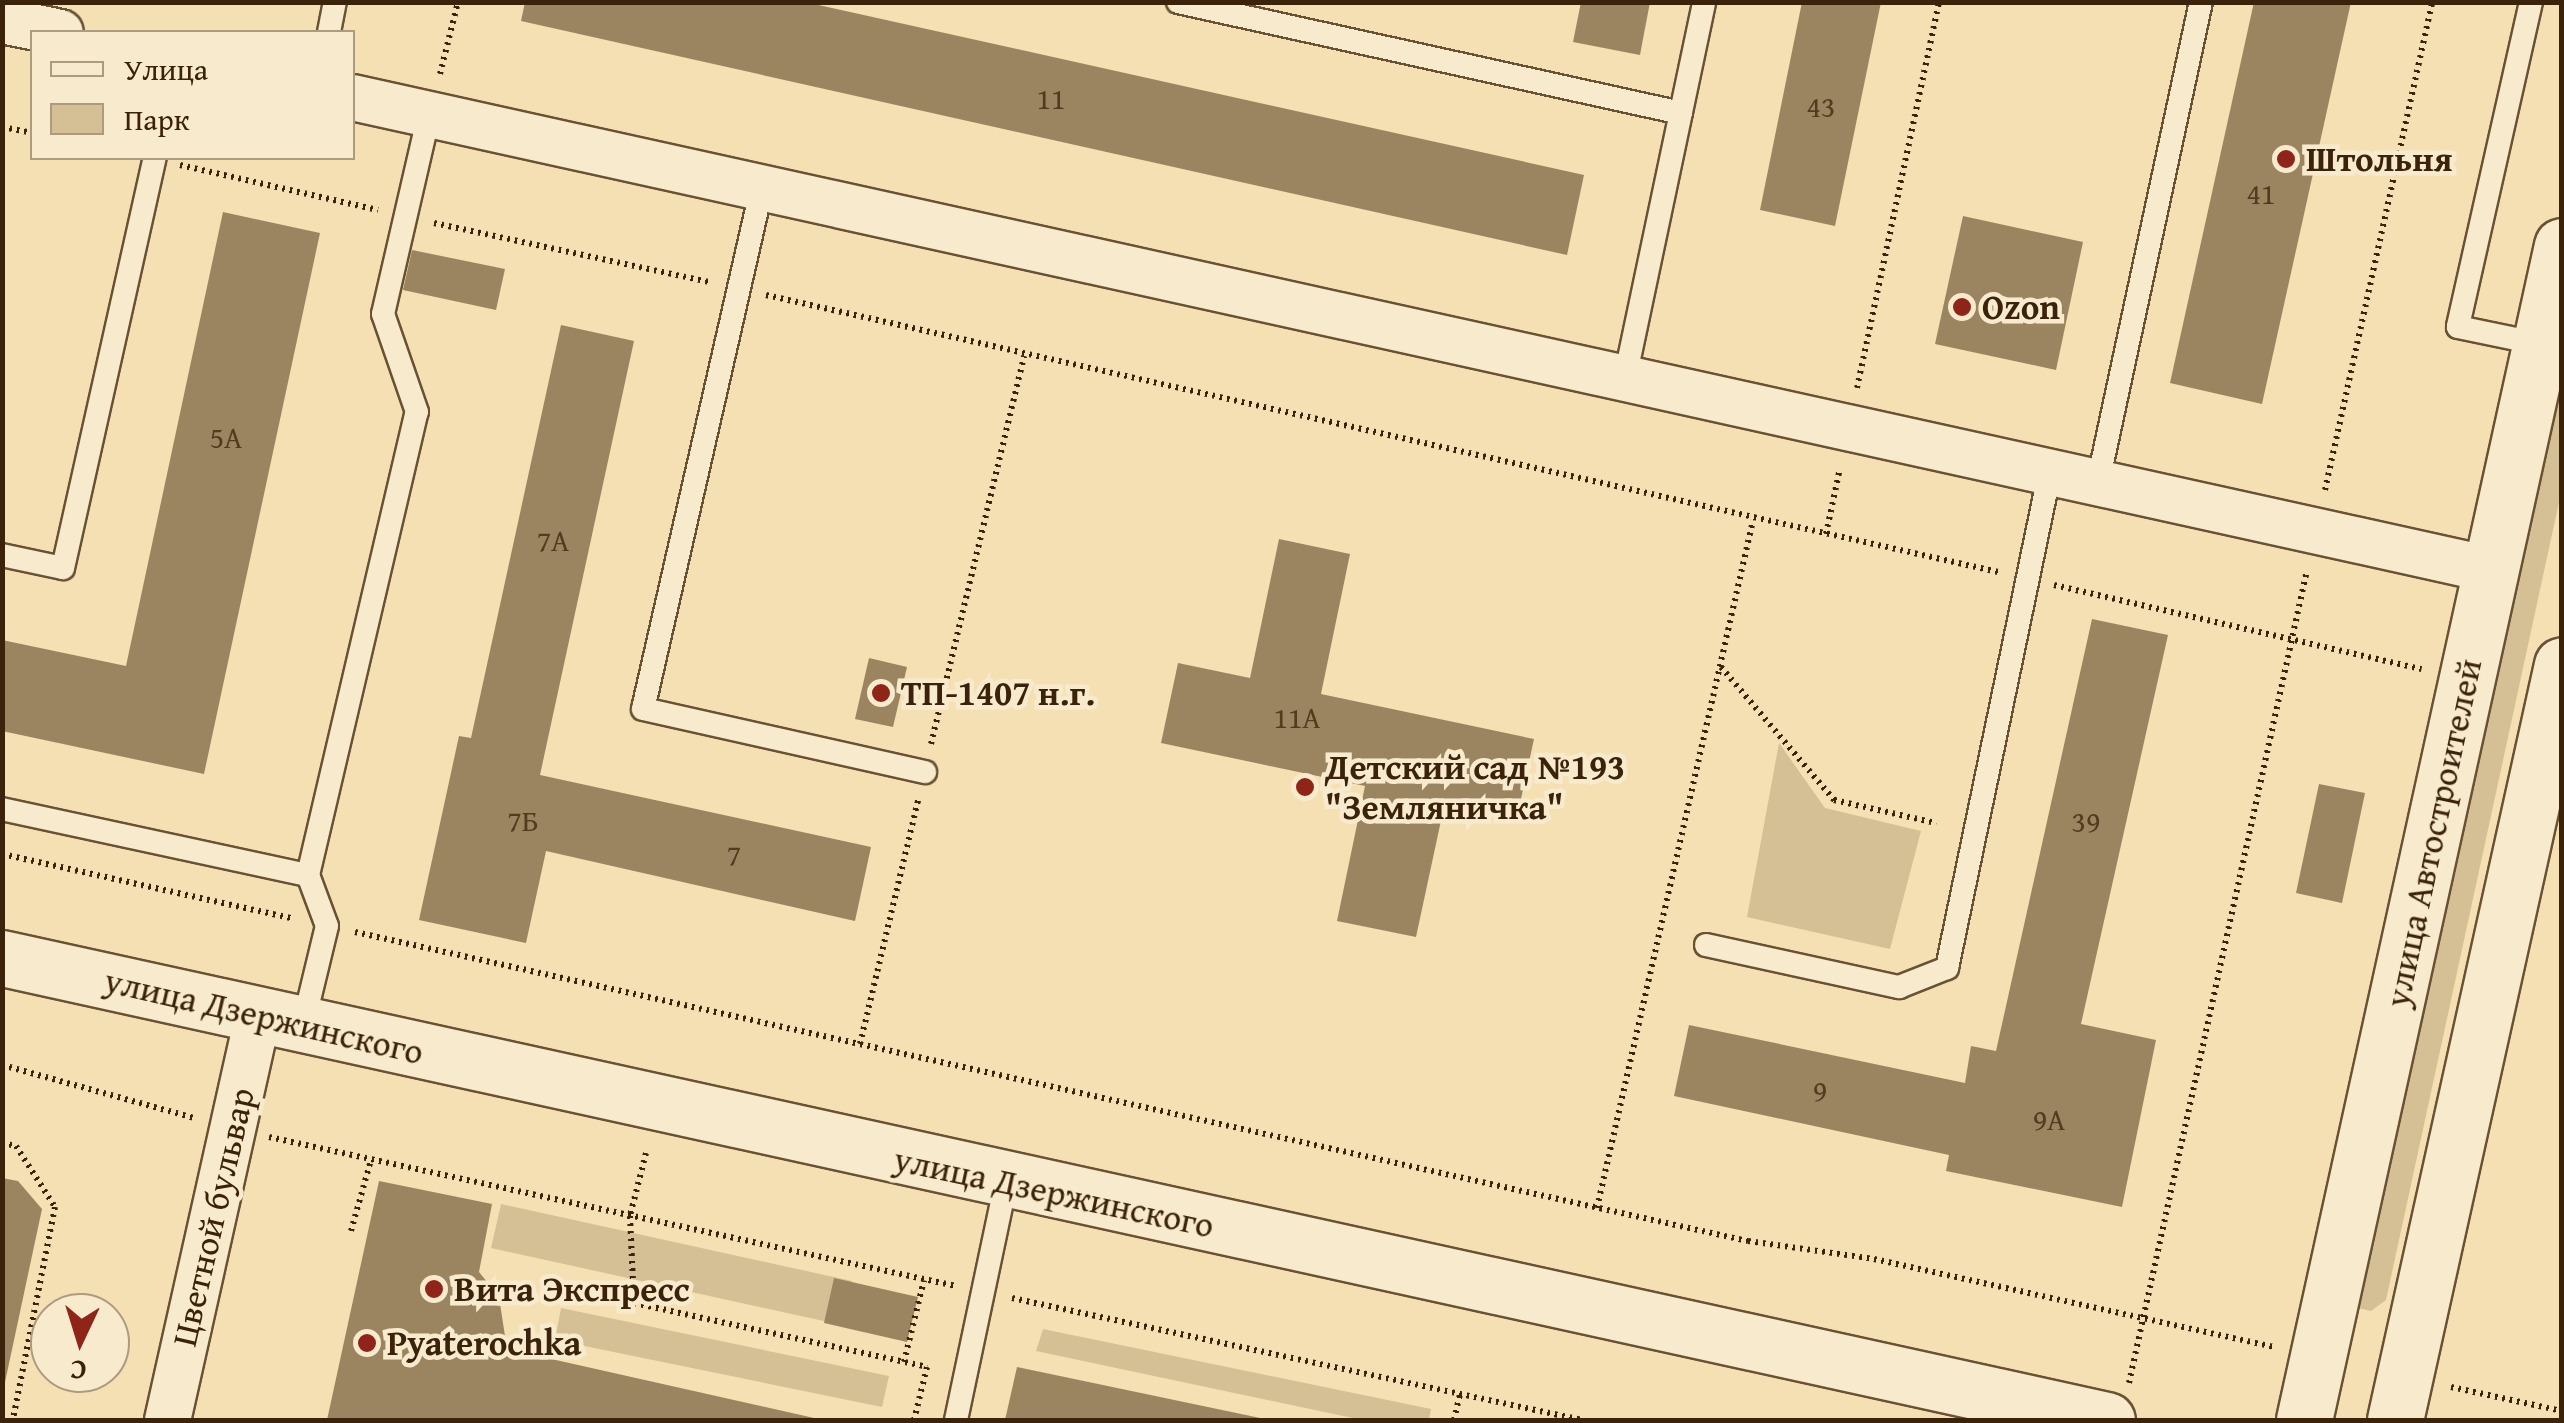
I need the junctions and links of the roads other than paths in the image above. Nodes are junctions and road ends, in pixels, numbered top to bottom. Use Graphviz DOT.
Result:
graph roads {
  1 [pos="335,2"];
  2 [pos="1178,2"];
  3 [pos="1704,2"];
  4 [pos="2201,2"];
  5 [pos="2532,2"];
  6 [pos="2,20"];
  7 [pos="50,30"];
  8 [pos="329,30"];
  9 [pos="355,98"];
  10 [pos="1681,113"];
  11 [pos="430,114"];
  12 [pos="154,160"];
  13 [pos="762,187"];
  14 [pos="2562,246"];
  15 [pos="2540,344"];
  16 [pos="1625,378"];
  17 [pos="2050,471"];
  18 [pos="2098,482"];
  19 [pos="2,555"];
  20 [pos="2490,568"];
  21 [pos="2562,665"];
  22 [pos="925,772"];
  23 [pos="2,809"];
  24 [pos="308,875"];
  25 [pos="1706,945"];
  26 [pos="2,958"];
  27 [pos="281,1019"];
  28 [pos="1006,1182"];
  29 [pos="2116,1412"];
  30 [pos="167,1420"];
  31 [pos="956,1420"];
  32 [pos="2304,1420"];
  33 [pos="2395,1420"];
  1 -- 8 [label="lane"];
  2 -- 10 [label="lane"];
  3 -- 10 [label="lane"];
  4 -- 18 [label="lane"];
  5 -- 15 [label="lane"];
  6 -- 7 [label="street"];
  9 -- 11 [label="street"];
  10 -- 16 [label="lane"];
  11 -- 13 [label="street"];
  11 -- 24 [label="lane"];
  12 -- 19 [label="lane"];
  13 -- 16 [label="street"];
  13 -- 22 [label="lane"];
  14 -- 15 [label="main road, улица Автостроителей"];
  15 -- 20 [label="main road, улица Автостроителей"];
  16 -- 17 [label="street"];
  17 -- 18 [label="street"];
  17 -- 25 [label="lane"];
  18 -- 20 [label="street"];
  20 -- 32 [label="main road, улица Автостроителей"];
  21 -- 33 [label="main road"];
  23 -- 24 [label="lane"];
  24 -- 27 [label="lane"];
  26 -- 27 [label="main road, улица Дзержинского"];
  27 -- 28 [label="main road, улица Дзержинского"];
  27 -- 30 [label="street, Цветной бульвар"];
  28 -- 29 [label="main road, улица Дзержинского"];
  28 -- 31 [label="lane"];
}
